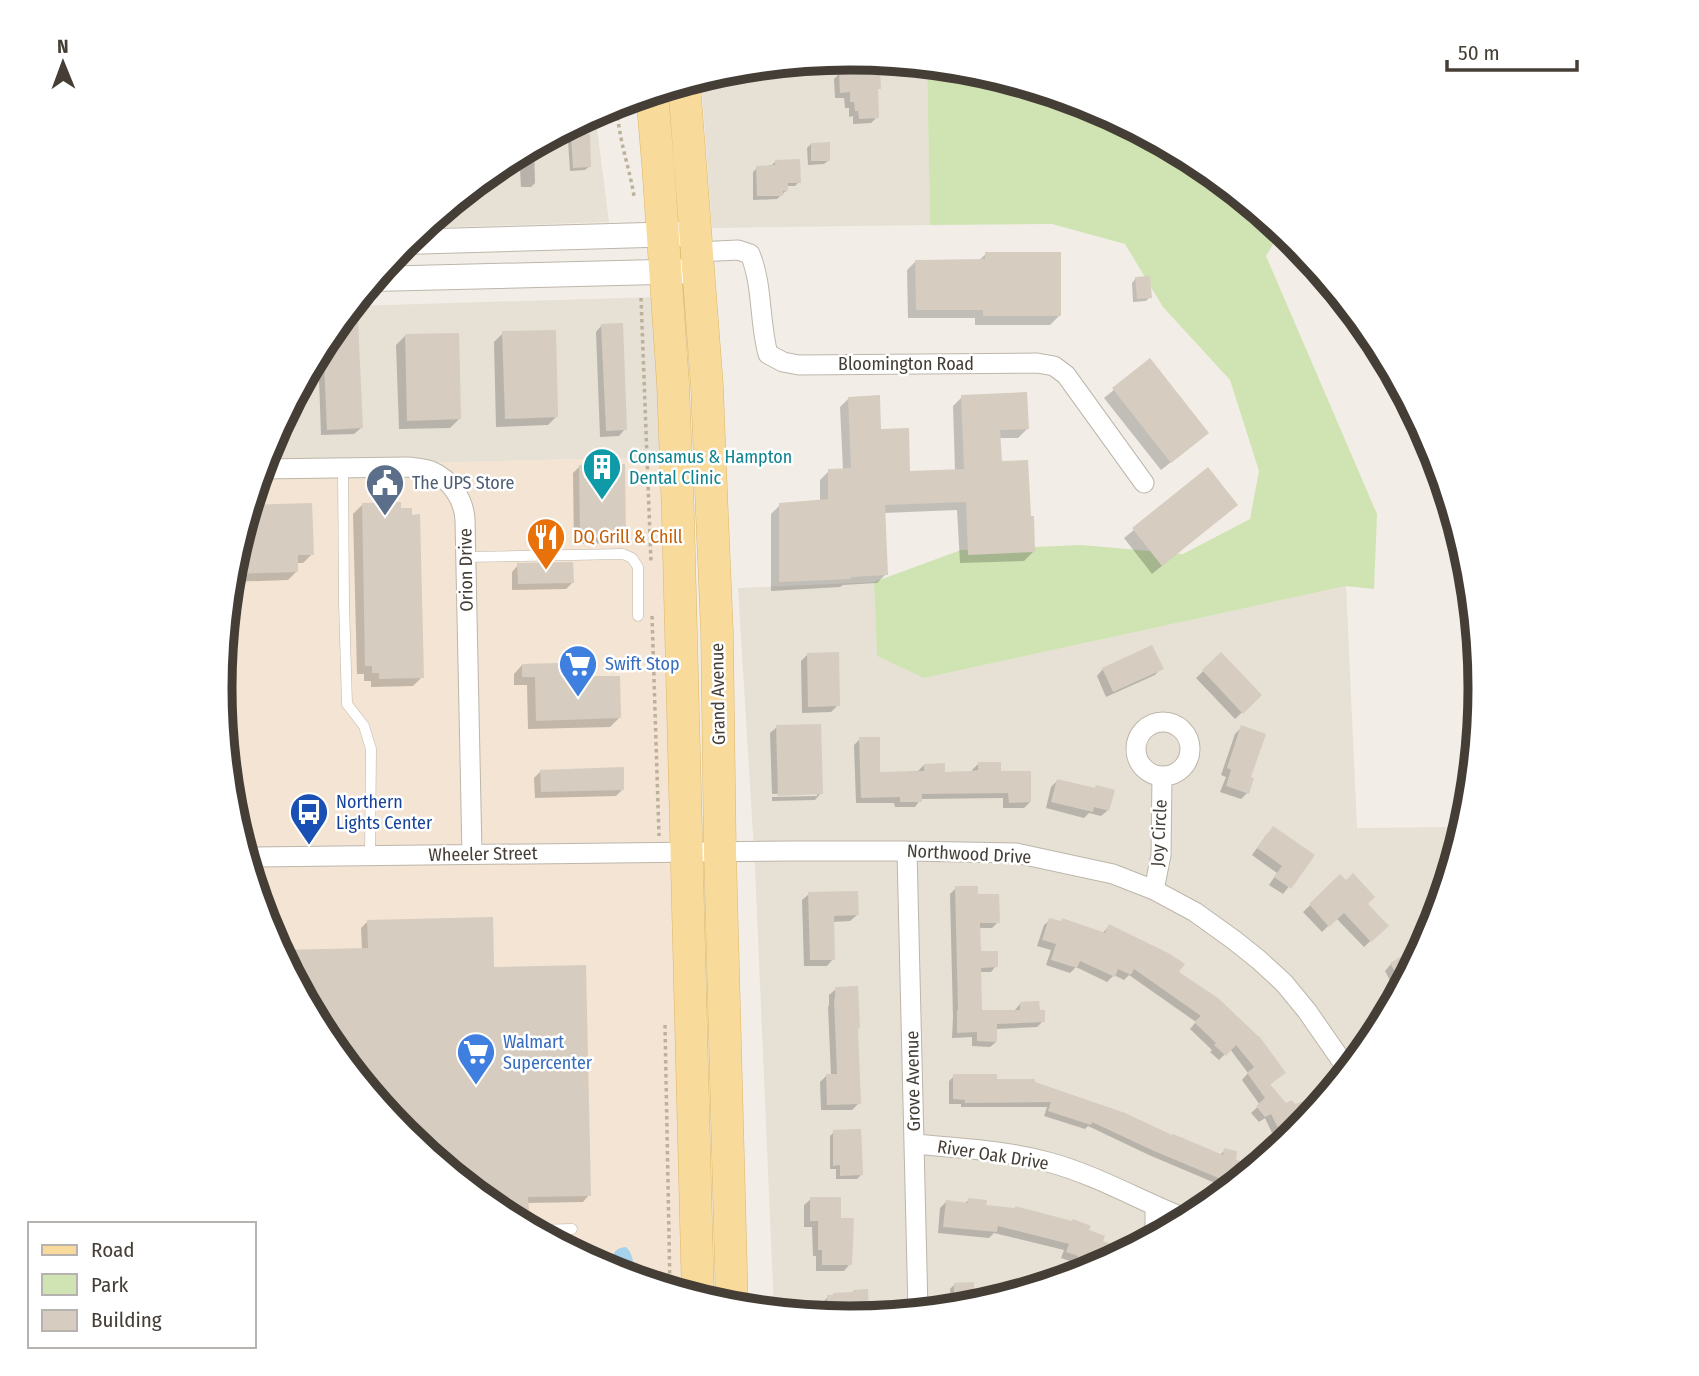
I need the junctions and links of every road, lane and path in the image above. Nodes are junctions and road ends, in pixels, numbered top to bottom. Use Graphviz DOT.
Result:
graph roads {
  1 [pos="685,93"];
  2 [pos="653,102"];
  3 [pos="618,115"];
  4 [pos="635,200"];
  5 [pos="663,234"];
  6 [pos="423,241"];
  7 [pos="697,253"];
  8 [pos="666,273"];
  9 [pos="387,279"];
  10 [pos="344,468"];
  11 [pos="272,469"];
  12 [pos="1144,483"];
  13 [pos="466,557"];
  14 [pos="638,616"];
  15 [pos="1161,776"];
  16 [pos="907,851"];
  17 [pos="686,852"];
  18 [pos="720,852"];
  19 [pos="472,854"];
  20 [pos="370,855"];
  21 [pos="255,857"];
  22 [pos="1154,890"];
  23 [pos="1342,1061"];
  24 [pos="914,1144"];
  25 [pos="1155,1206"];
  26 [pos="1174,1214"];
  27 [pos="1155,1225"];
  28 [pos="552,1229"];
  29 [pos="572,1229"];
  30 [pos="698,1287"];
  31 [pos="732,1294"];
  32 [pos="918,1302"];
  1 -- 7 [label="main road, Grand Avenue"];
  2 -- 5 [label="main road, Grand Avenue"];
  3 -- 4 [label="path"];
  5 -- 6 [label="street, Bloomington Road"];
  5 -- 7 [label="street, Bloomington Road"];
  5 -- 8 [label="main road, Grand Avenue"];
  7 -- 8 [label="street, Bloomington Road"];
  7 -- 12 [label="street, Bloomington Road"];
  7 -- 18 [label="main road, Grand Avenue"];
  8 -- 9 [label="street, Bloomington Road"];
  8 -- 17 [label="main road, Grand Avenue"];
  10 -- 11 [label="street, Orion Drive"];
  10 -- 13 [label="street, Orion Drive"];
  10 -- 20 [label="lane"];
  13 -- 14 [label="lane"];
  13 -- 19 [label="street, Orion Drive"];
  15 -- 22 [label="street, Joy Circle"];
  16 -- 18 [label="street, Northwood Drive"];
  16 -- 22 [label="street, Northwood Drive"];
  16 -- 24 [label="street, Grove Avenue"];
  17 -- 18 [label="street, Wheeler Street"];
  17 -- 19 [label="street, Wheeler Street"];
  17 -- 30 [label="main road, Grand Avenue"];
  18 -- 31 [label="main road, Grand Avenue"];
  19 -- 20 [label="street, Wheeler Street"];
  20 -- 21 [label="street, Wheeler Street"];
  22 -- 23 [label="street, Northwood Drive"];
  24 -- 25 [label="street, River Oak Drive"];
  24 -- 32 [label="street, Grove Avenue"];
  25 -- 26 [label="street, River Oak Drive"];
  25 -- 27 [label="street"];
  28 -- 29 [label="lane"];
}
